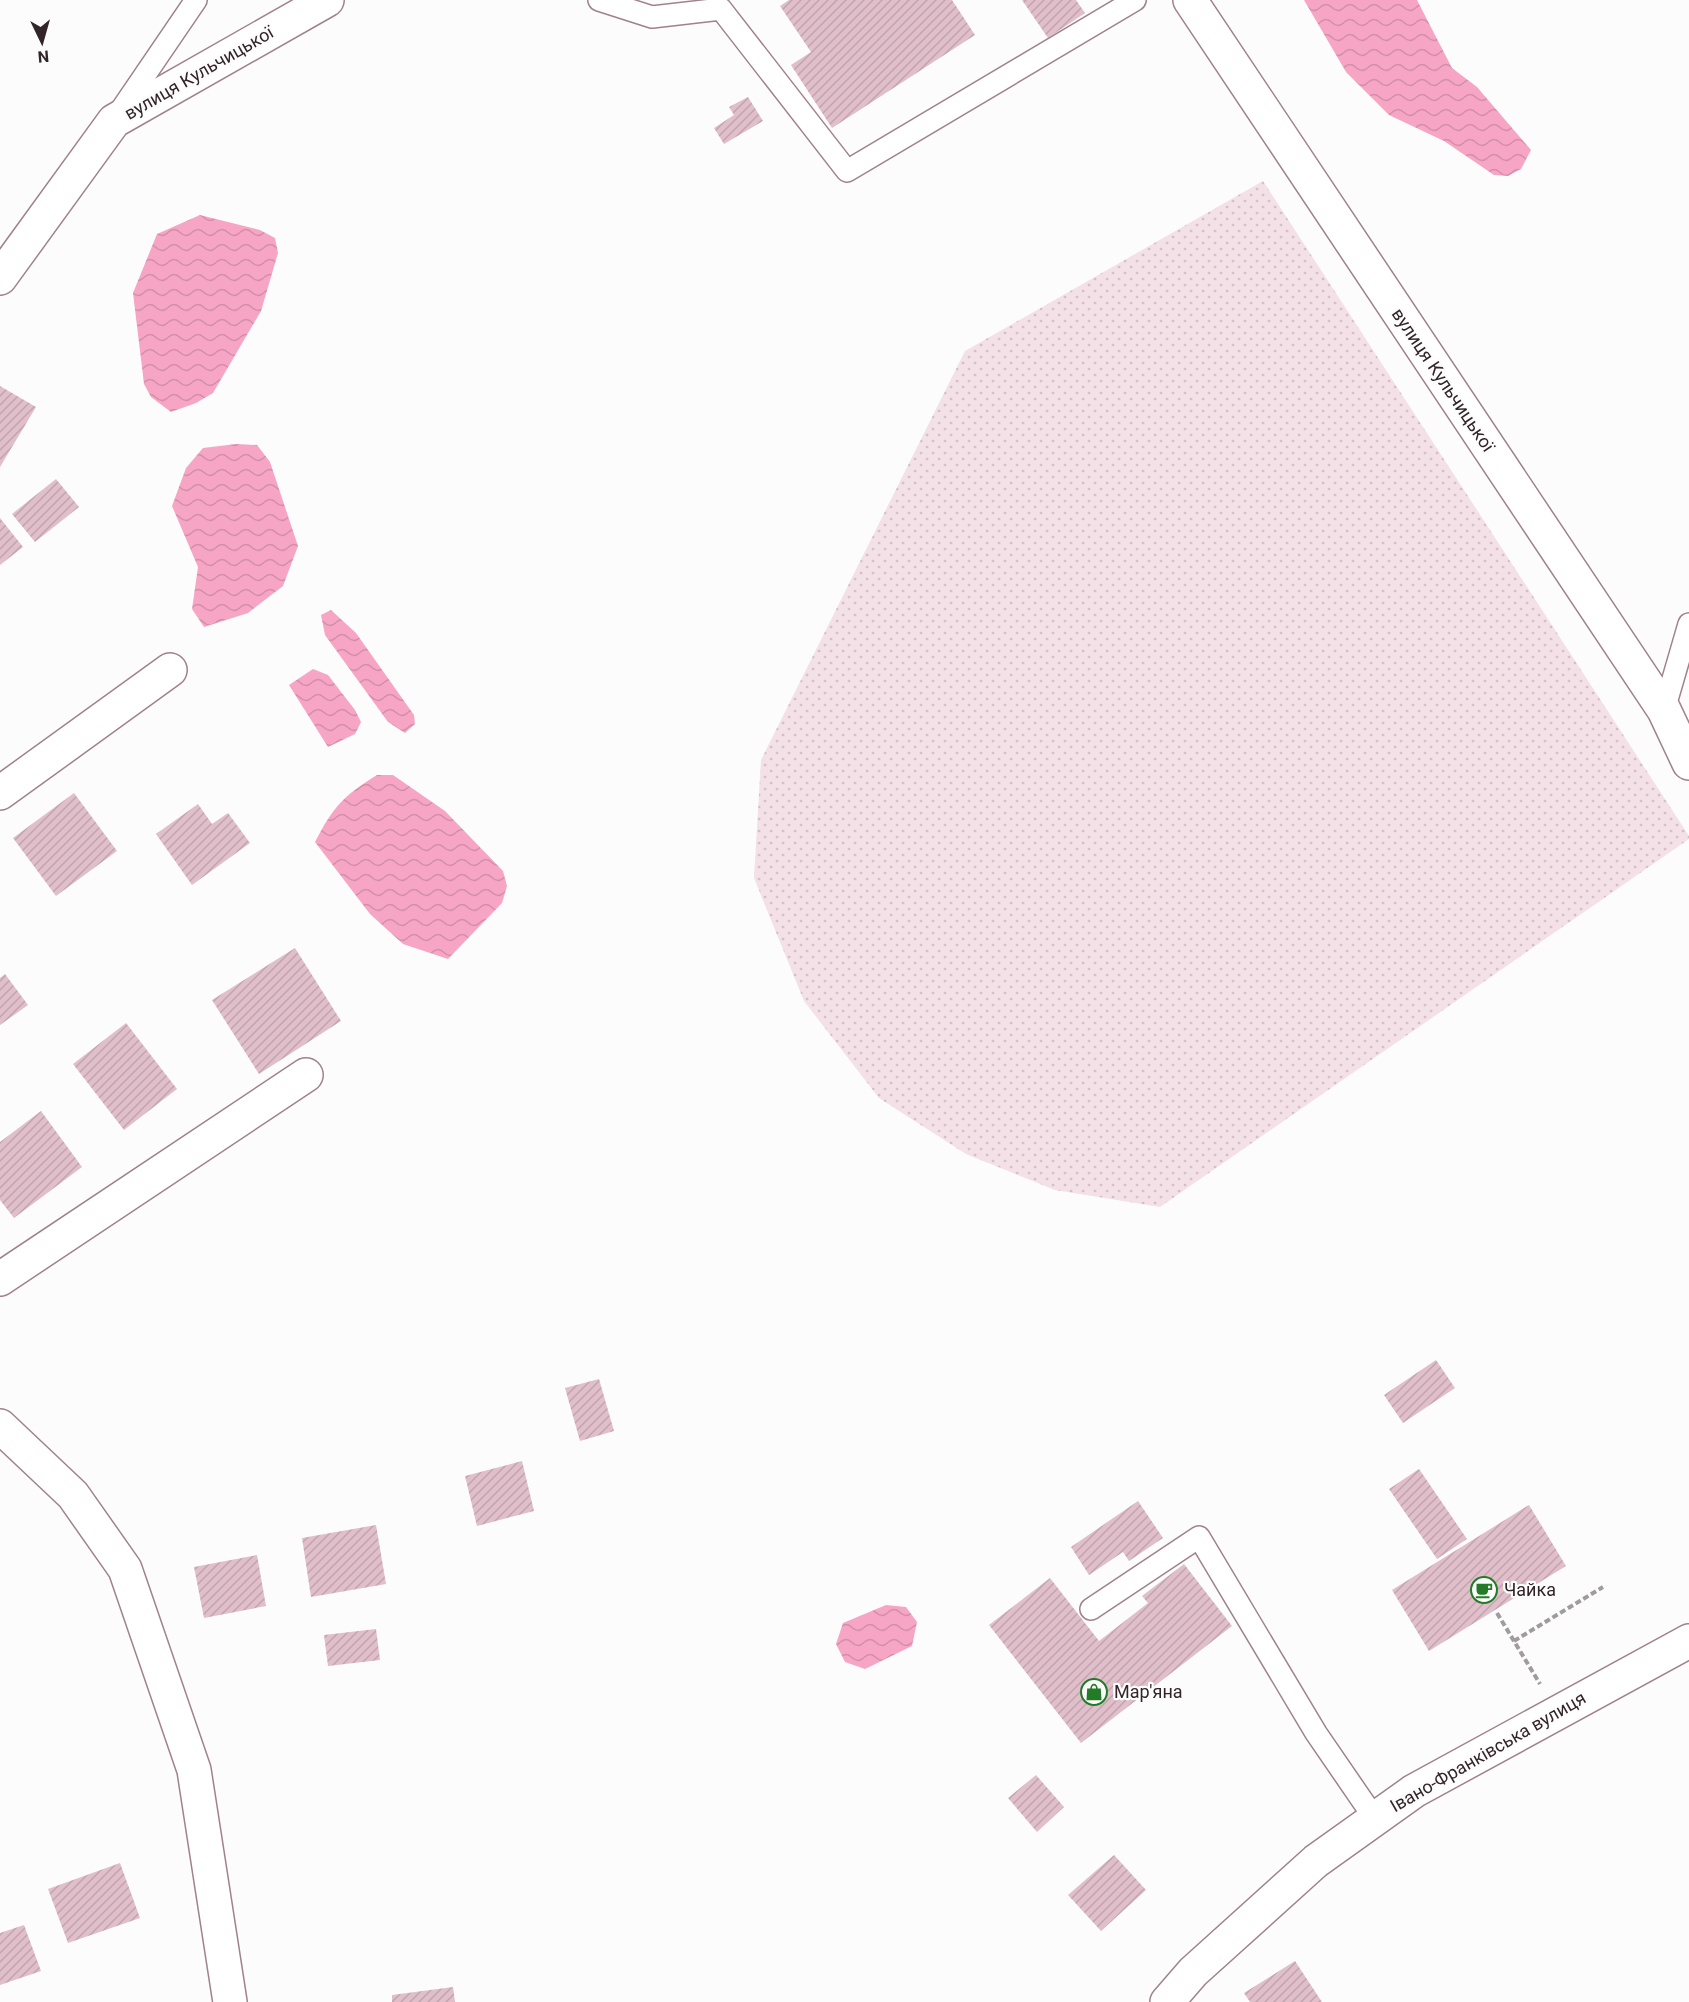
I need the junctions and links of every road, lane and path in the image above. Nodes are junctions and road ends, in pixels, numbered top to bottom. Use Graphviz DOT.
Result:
graph roads {
  1 [pos="196,0"];
  2 [pos="327,0"];
  3 [pos="599,0"];
  4 [pos="1135,0"];
  5 [pos="1190,0"];
  6 [pos="114,121"];
  7 [pos="0,278"];
  8 [pos="1689,624"];
  9 [pos="170,670"];
  10 [pos="1664,710"];
  11 [pos="1689,763"];
  12 [pos="0,793"];
  13 [pos="306,1075"];
  14 [pos="0,1279"];
  15 [pos="0,1426"];
  16 [pos="1604,1587"];
  17 [pos="1091,1609"];
  18 [pos="1497,1613"];
  19 [pos="1514,1641"];
  20 [pos="1689,1641"];
  21 [pos="1542,1687"];
  22 [pos="1375,1819"];
  23 [pos="230,2002"];
  24 [pos="1167,2002"];
  1 -- 6 [label="lane"];
  2 -- 6 [label="street, вулиця Кульчицької"];
  3 -- 4 [label="lane"];
  5 -- 10 [label="street, вулиця Кульчицької"];
  6 -- 7 [label="street, вулиця Кульчицької"];
  8 -- 10 [label="lane"];
  9 -- 12 [label="street"];
  10 -- 11 [label="street, вулиця Кульчицької"];
  13 -- 14 [label="street"];
  15 -- 23 [label="street"];
  16 -- 19 [label="path"];
  17 -- 22 [label="lane"];
  18 -- 19 [label="path"];
  19 -- 21 [label="path"];
  20 -- 22 [label="street, Івано-Франківська вулиця"];
  22 -- 24 [label="street, Івано-Франківська вулиця"];
}
